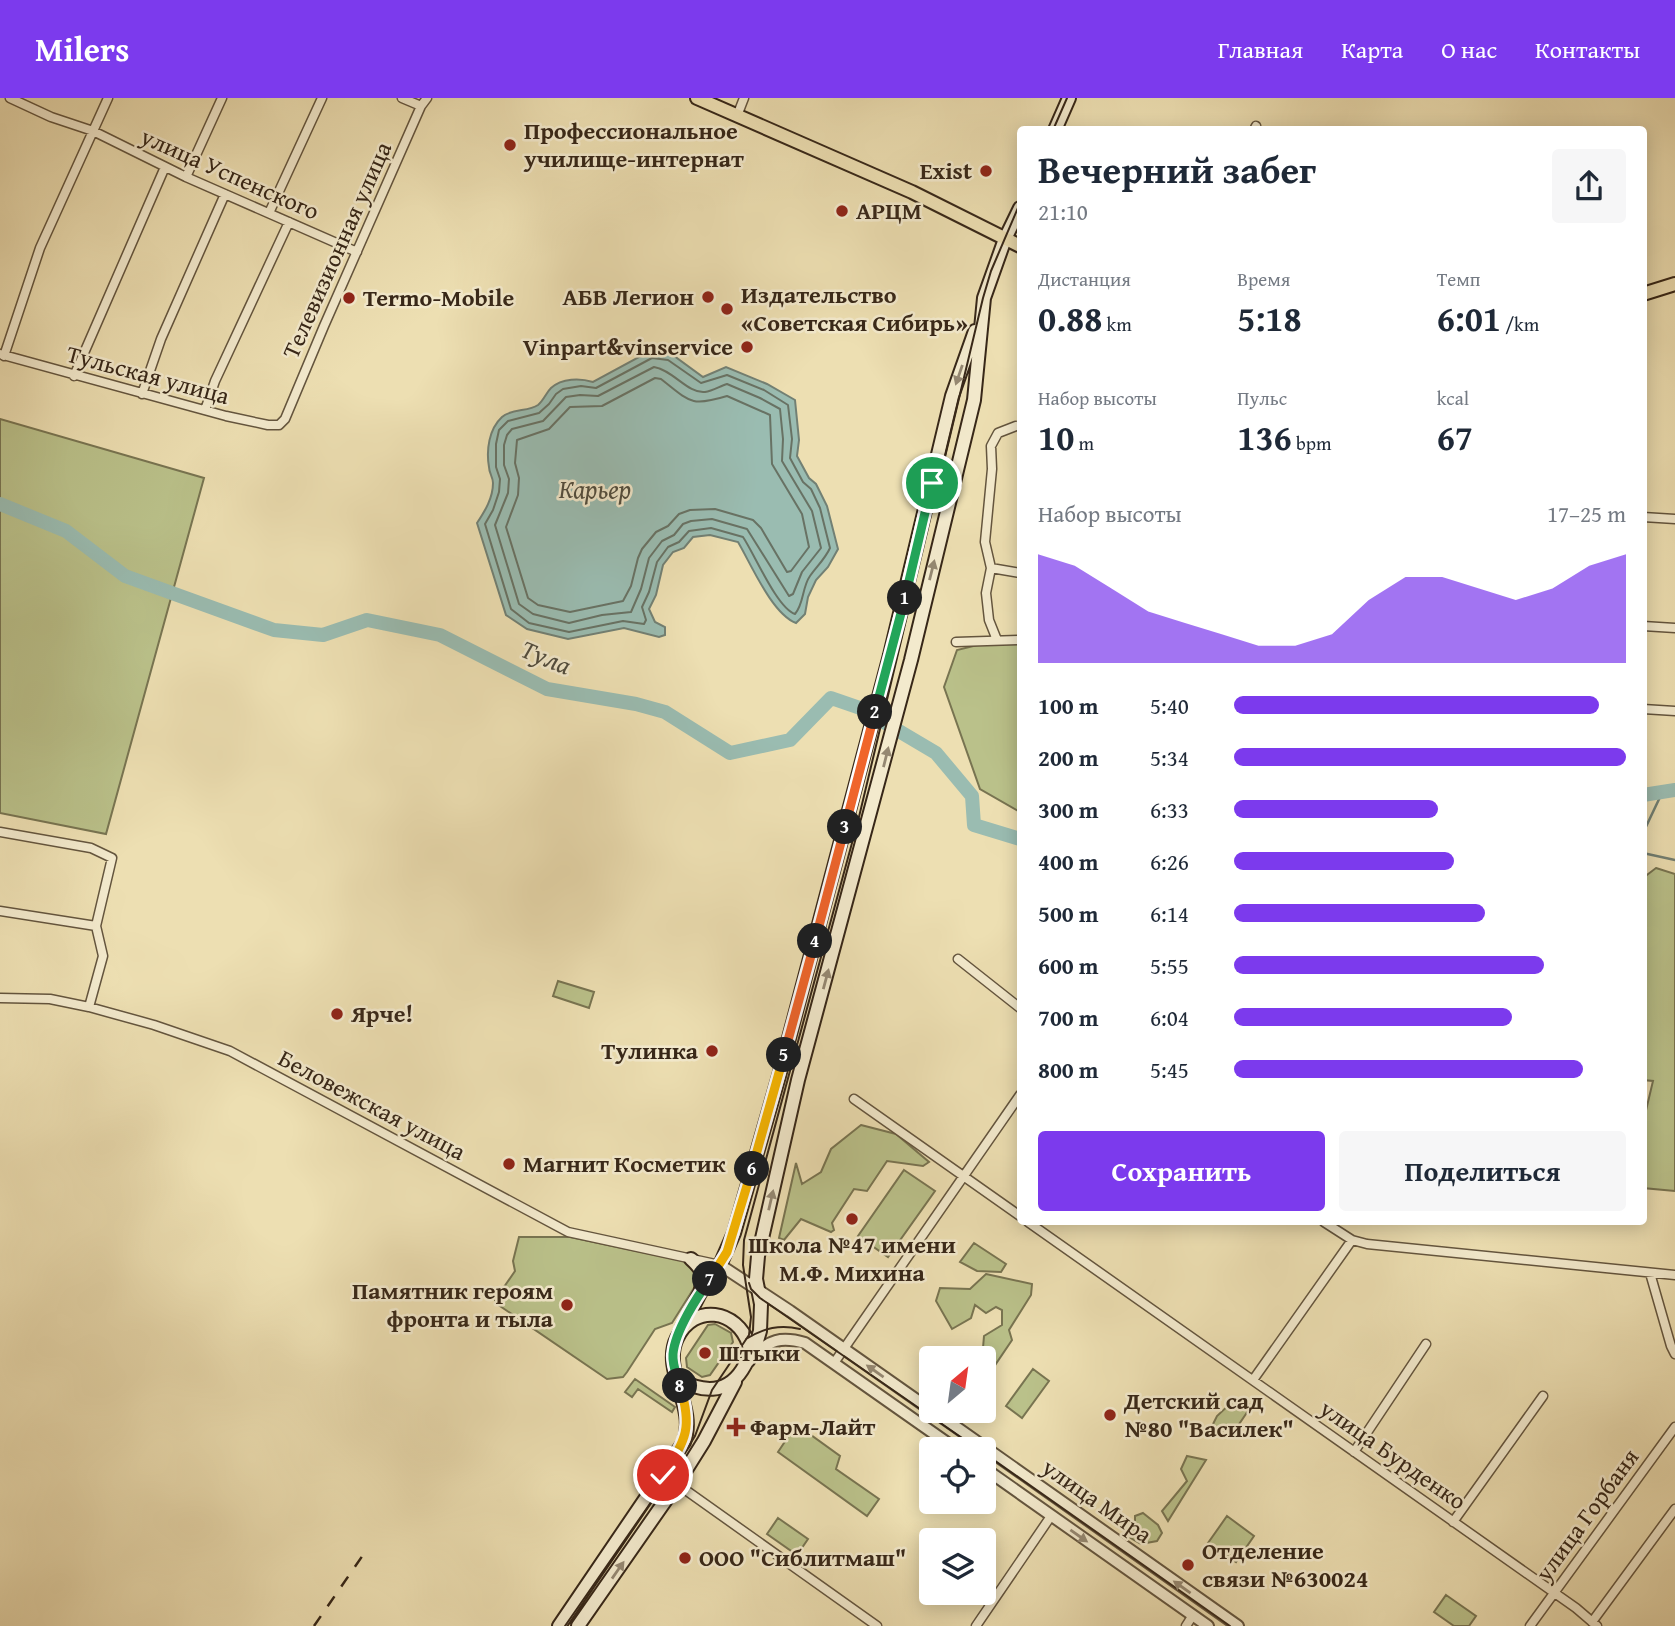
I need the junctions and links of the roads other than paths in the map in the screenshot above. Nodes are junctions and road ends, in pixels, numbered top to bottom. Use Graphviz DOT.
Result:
graph roads {
  1 [pos="10,98"];
  2 [pos="108,98"];
  3 [pos="222,98"];
  4 [pos="322,98"];
  5 [pos="402,98"];
  6 [pos="427,98"];
  7 [pos="697,98"];
  8 [pos="744,98"];
  9 [pos="1069,98"];
  10 [pos="421,106"];
  11 [pos="737,116"];
  12 [pos="1057,126"];
  13 [pos="93,131"];
  14 [pos="165,167"];
  15 [pos="186,177"];
  16 [pos="225,194"];
  17 [pos="269,213"];
  18 [pos="1017,214"];
  19 [pos="289,222"];
  20 [pos="1005,239"];
  21 [pos="1017,245"];
  22 [pos="358,252"];
  23 [pos="1675,284"];
  24 [pos="1647,293"];
  25 [pos="982,311"];
  26 [pos="2,355"];
  27 [pos="75,376"];
  28 [pos="142,394"];
  29 [pos="205,410"];
  30 [pos="285,419"];
  31 [pos="1017,425"];
  32 [pos="1647,516"];
  33 [pos="1675,519"];
  34 [pos="991,568"];
  35 [pos="1017,572"];
  36 [pos="1647,626"];
  37 [pos="1675,628"];
  38 [pos="997,640"];
  39 [pos="1017,640"];
  40 [pos="956,642"];
  41 [pos="1647,709"];
  42 [pos="1675,711"];
  43 [pos="0,832"];
  44 [pos="0,911"];
  45 [pos="96,926"];
  46 [pos="958,959"];
  47 [pos="0,998"];
  48 [pos="1017,1006"];
  49 [pos="89,1007"];
  50 [pos="853,1099"];
  51 [pos="1017,1099"];
  52 [pos="964,1177"];
  53 [pos="1017,1214"];
  54 [pos="1032,1225"];
  55 [pos="1329,1225"];
  56 [pos="1352,1240"];
  57 [pos="691,1259"];
  58 [pos="720,1265"];
  59 [pos="1650,1273"];
  60 [pos="1675,1275"];
  61 [pos="758,1289"];
  62 [pos="700,1293"];
  63 [pos="682,1328"];
  64 [pos="1426,1344"];
  65 [pos="844,1349"];
  66 [pos="1675,1354"];
  67 [pos="748,1362"];
  68 [pos="834,1363"];
  69 [pos="678,1378"];
  70 [pos="736,1379"];
  71 [pos="1253,1380"];
  72 [pos="1543,1396"];
  73 [pos="919,1402"];
  74 [pos="949,1423"];
  75 [pos="1675,1427"];
  76 [pos="939,1437"];
  77 [pos="1354,1452"];
  78 [pos="663,1475"];
  79 [pos="996,1477"];
  80 [pos="677,1484"];
  81 [pos="1675,1509"];
  82 [pos="1051,1516"];
  83 [pos="1454,1522"];
  84 [pos="1554,1593"];
  85 [pos="1193,1615"];
  86 [pos="1595,1624"];
  87 [pos="559,1626"];
  88 [pos="578,1626"];
  89 [pos="877,1626"];
  90 [pos="975,1626"];
  91 [pos="1186,1626"];
  92 [pos="1208,1626"];
  93 [pos="1238,1626"];
  94 [pos="1531,1626"];
  1 -- 13 [label="street, улица Успенского"];
  2 -- 13 [label="street"];
  3 -- 15 [label="street"];
  4 -- 17 [label="street"];
  5 -- 10 [label="street"];
  6 -- 10 [label="street, Телевизионная улица"];
  7 -- 11 [label="main road"];
  8 -- 11 [label="street"];
  9 -- 12 [label="main road"];
  10 -- 22 [label="street, Телевизионная улица"];
  11 -- 20 [label="main road"];
  13 -- 14 [label="street, улица Успенского"];
  13 -- 26 [label="street"];
  14 -- 15 [label="street, улица Успенского"];
  14 -- 27 [label="street"];
  15 -- 16 [label="street, улица Успенского"];
  16 -- 17 [label="street, улица Успенского"];
  16 -- 28 [label="street"];
  17 -- 19 [label="street, улица Успенского"];
  18 -- 20 [label="main road"];
  19 -- 22 [label="street, улица Успенского"];
  19 -- 29 [label="street"];
  20 -- 21 [label="main road"];
  20 -- 25 [label="main road"];
  22 -- 30 [label="street, Телевизионная улица"];
  23 -- 24 [label="main road"];
  25 -- 58 [label="main road, one-way"];
  61 -- 25 [label="main road, one-way"];
  26 -- 27 [label="street, Тульская улица"];
  27 -- 28 [label="street, Тульская улица"];
  28 -- 29 [label="street, Тульская улица"];
  29 -- 30 [label="street, Тульская улица"];
  31 -- 34 [label="street"];
  32 -- 33 [label="street"];
  34 -- 35 [label="street"];
  34 -- 38 [label="street"];
  36 -- 37 [label="street"];
  38 -- 39 [label="street"];
  38 -- 40 [label="street"];
  41 -- 42 [label="street"];
  43 -- 45 [label="street"];
  44 -- 45 [label="street"];
  45 -- 49 [label="street"];
  46 -- 48 [label="street"];
  47 -- 49 [label="street, Беловежская улица"];
  49 -- 57 [label="street, Беловежская улица"];
  50 -- 52 [label="street"];
  51 -- 52 [label="street"];
  52 -- 53 [label="street"];
  52 -- 65 [label="street"];
  54 -- 71 [label="street, улица Бурденко"];
  55 -- 56 [label="street"];
  56 -- 59 [label="street"];
  56 -- 71 [label="street"];
  57 -- 58 [label="street, Беловежская улица"];
  57 -- 62 [label="main road"];
  58 -- 61 [label="street, улица Мира"];
  58 -- 62 [label="main road"];
  59 -- 60 [label="street"];
  59 -- 66 [label="street"];
  61 -- 65 [label="street, улица Мира"];
  61 -- 67 [label="main road"];
  62 -- 63 [label="main road"];
  63 -- 67 [label="main road"];
  63 -- 69 [label="main road"];
  64 -- 77 [label="street"];
  65 -- 68 [label="street"];
  73 -- 65 [label="street, улица Мира, one-way"];
  67 -- 68 [label="street"];
  67 -- 70 [label="main road"];
  68 -- 76 [label="street"];
  69 -- 70 [label="main road"];
  69 -- 78 [label="main road"];
  70 -- 80 [label="main road"];
  71 -- 77 [label="street, улица Бурденко"];
  72 -- 83 [label="street"];
  93 -- 74 [label="street, улица Мира, one-way"];
  75 -- 84 [label="street, улица Горбаня"];
  77 -- 83 [label="street, улица Бурденко"];
  78 -- 80 [label="street"];
  78 -- 87 [label="main road"];
  79 -- 82 [label="street, улица Мира"];
  88 -- 80 [label="main road, one-way"];
  80 -- 89 [label="street"];
  81 -- 86 [label="street"];
  82 -- 85 [label="street, улица Мира, one-way"];
  82 -- 90 [label="street"];
  83 -- 84 [label="street, улица Бурденко"];
  84 -- 86 [label="street, улица Бурденко"];
  84 -- 94 [label="street, улица Горбаня"];
  85 -- 91 [label="street"];
  85 -- 92 [label="street, улица Мира"];
}
